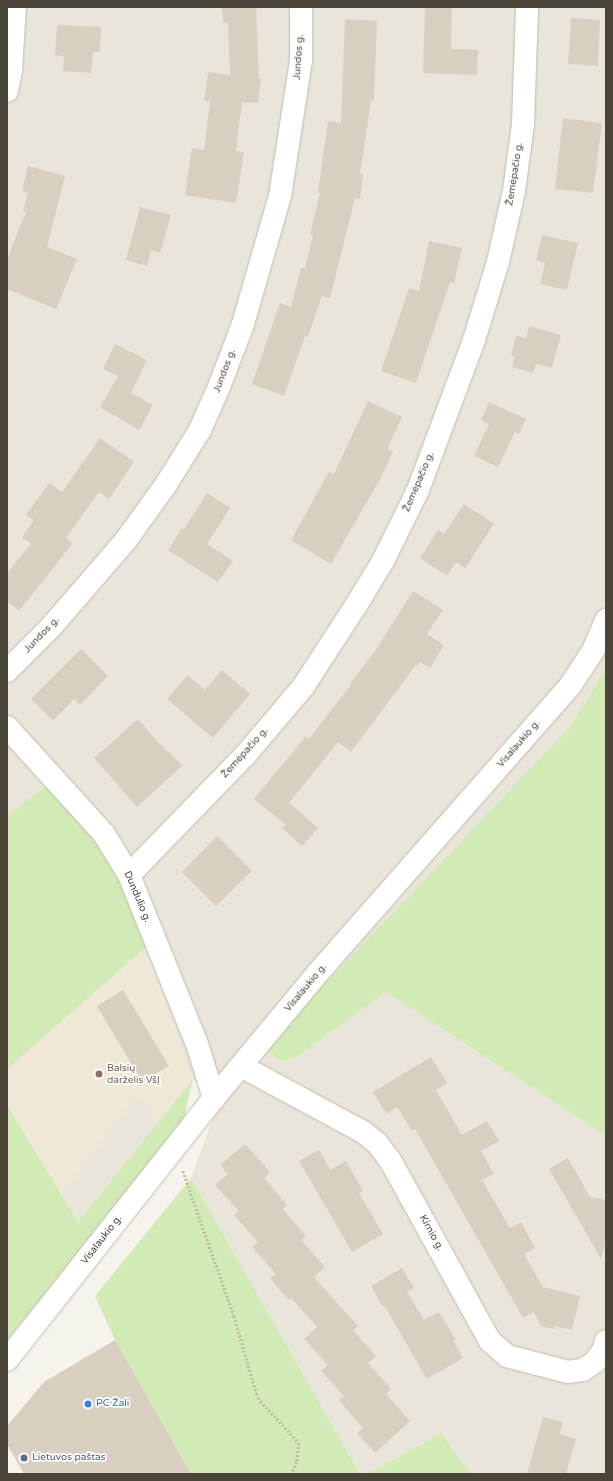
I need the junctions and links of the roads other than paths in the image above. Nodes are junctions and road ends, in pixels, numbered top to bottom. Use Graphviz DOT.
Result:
graph roads {
  1 [pos="15,7"];
  2 [pos="301,7"];
  3 [pos="527,7"];
  4 [pos="7,91"];
  5 [pos="606,620"];
  6 [pos="7,671"];
  7 [pos="7,727"];
  8 [pos="129,874"];
  9 [pos="241,1066"];
  10 [pos="214,1098"];
  11 [pos="606,1341"];
  12 [pos="7,1360"];
  1 -- 4 [label="street"];
  2 -- 6 [label="street, Jundos g."];
  3 -- 8 [label="street, Žemėpačio g."];
  5 -- 9 [label="street, Visalaukio g."];
  7 -- 8 [label="street, Dundulio g."];
  8 -- 10 [label="street, Dundulio g."];
  9 -- 10 [label="street, Visalaukio g."];
  9 -- 11 [label="street, Kirnio g."];
  10 -- 12 [label="street, Visalaukio g."];
}
